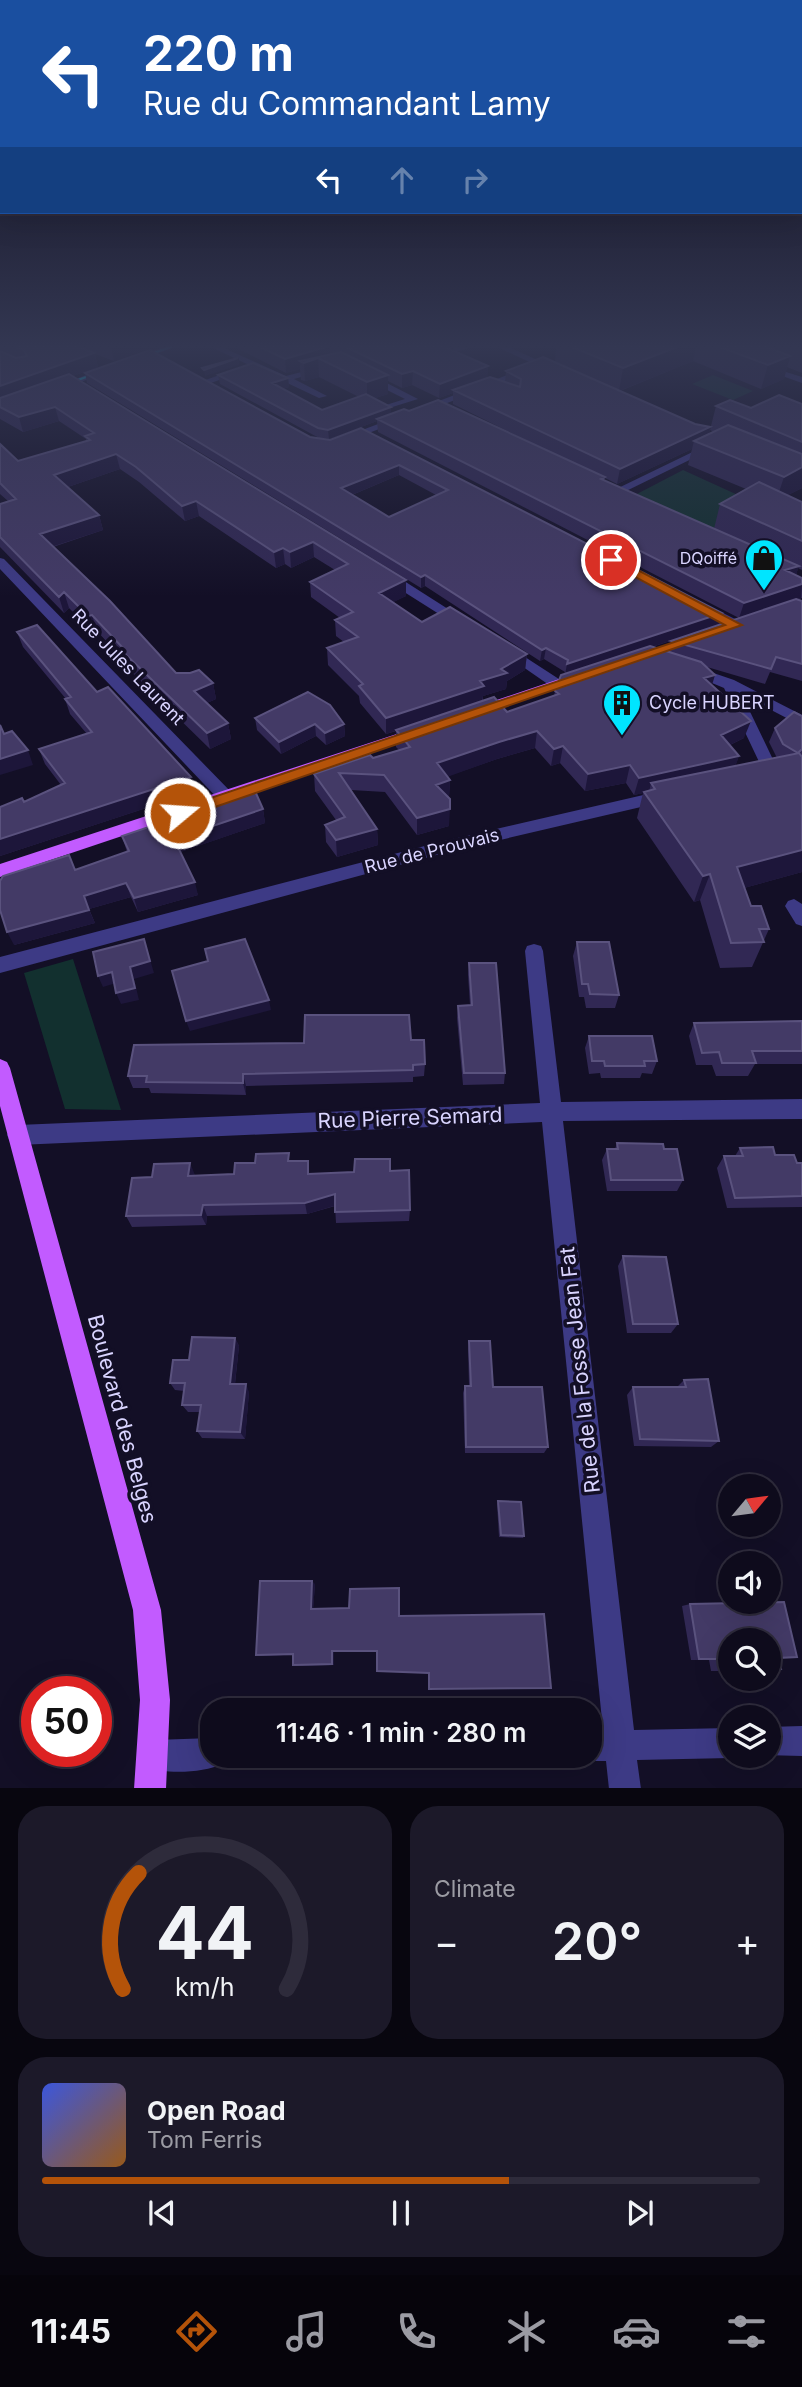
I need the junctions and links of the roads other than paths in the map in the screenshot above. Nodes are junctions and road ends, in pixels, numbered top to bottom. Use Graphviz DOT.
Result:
graph roads {
  1 [pos="369,430"];
  2 [pos="710,437"];
  3 [pos="374,439"];
  4 [pos="598,484"];
  5 [pos="616,492"];
  6 [pos="628,498"];
  7 [pos="0,562"];
  8 [pos="374,567"];
  9 [pos="686,598"];
  10 [pos="742,623"];
  11 [pos="715,632"];
  12 [pos="480,633"];
  13 [pos="492,640"];
  14 [pos="678,666"];
  15 [pos="596,670"];
  16 [pos="729,683"];
  17 [pos="557,684"];
  18 [pos="465,716"];
  19 [pos="802,720"];
  20 [pos="438,725"];
  21 [pos="745,778"];
  22 [pos="678,793"];
  23 [pos="227,798"];
  24 [pos="0,872"];
  25 [pos="534,951"];
  26 [pos="0,965"];
  27 [pos="0,1068"];
  28 [pos="802,1109"];
  29 [pos="552,1112"];
  30 [pos="18,1135"];
  31 [pos="802,1741"];
  32 [pos="781,1742"];
  33 [pos="718,1743"];
  34 [pos="621,1745"];
  35 [pos="602,1746"];
  36 [pos="200,1753"];
  37 [pos="155,1755"];
  38 [pos="150,1788"];
  39 [pos="625,1788"];
  1 -- 3 [label="street"];
  2 -- 5 [label="street"];
  4 -- 5 [label="street"];
  5 -- 6 [label="street"];
  7 -- 23 [label="street, Rue Jules Laurent"];
  8 -- 12 [label="street"];
  9 -- 10 [label="street"];
  10 -- 11 [label="main road"];
  13 -- 17 [label="street"];
  14 -- 16 [label="street"];
  15 -- 17 [label="main road"];
  16 -- 19 [label="street"];
  16 -- 21 [label="street"];
  17 -- 18 [label="main road"];
  20 -- 23 [label="main road"];
  22 -- 26 [label="street, Rue de Prouvais"];
  23 -- 24 [label="main road"];
  25 -- 29 [label="street, Rue de la Fosse Jean Fat"];
  27 -- 30 [label="main road, Boulevard des Belges"];
  28 -- 29 [label="street, Rue Pierre Semard"];
  29 -- 30 [label="street, Rue Pierre Semard"];
  29 -- 34 [label="street, Rue de la Fosse Jean Fat"];
  30 -- 37 [label="main road, Boulevard des Belges"];
  31 -- 32 [label="street"];
  33 -- 34 [label="street"];
  34 -- 35 [label="street"];
  34 -- 39 [label="street, Rue de la Fosse Jean Fat"];
  36 -- 37 [label="street"];
  37 -- 38 [label="main road, Boulevard des Belges"];
}
